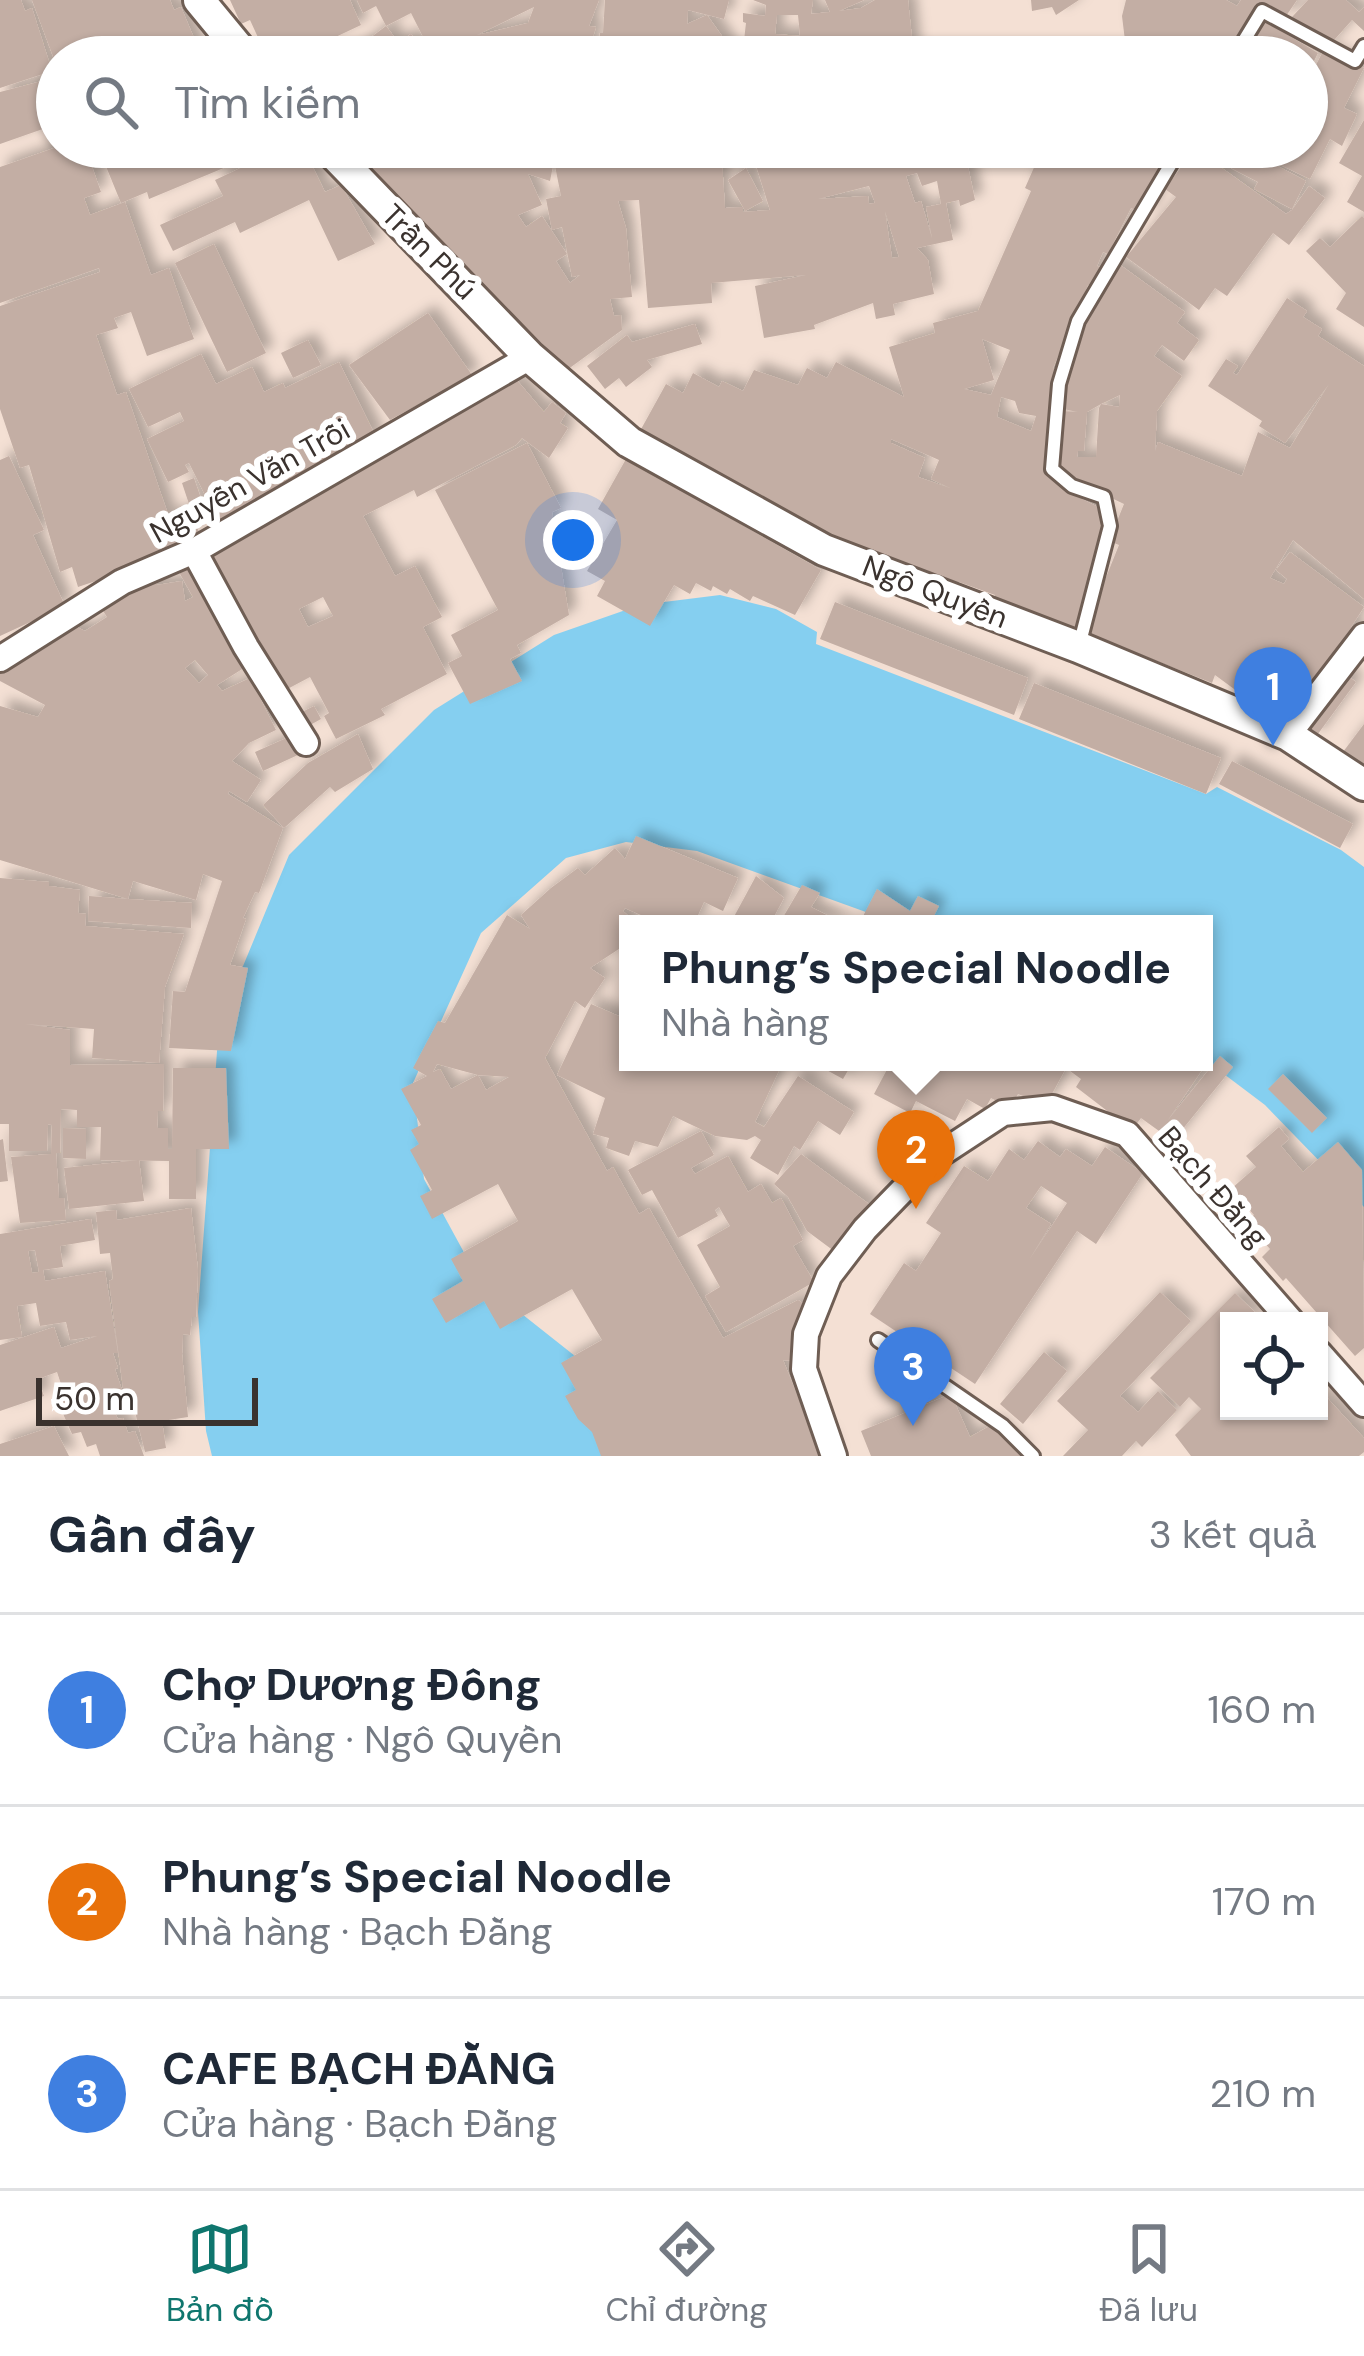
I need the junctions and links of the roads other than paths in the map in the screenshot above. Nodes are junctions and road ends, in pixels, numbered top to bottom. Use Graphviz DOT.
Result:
graph roads {
  1 [pos="199,0"];
  2 [pos="229,36"];
  3 [pos="1247,36"];
  4 [pos="1308,36"];
  5 [pos="1328,46"];
  6 [pos="1364,46"];
  7 [pos="347,168"];
  8 [pos="1169,168"];
  9 [pos="530,357"];
  10 [pos="194,550"];
  11 [pos="1364,636"];
  12 [pos="1078,647"];
  13 [pos="0,659"];
  14 [pos="1288,735"];
  15 [pos="306,743"];
  16 [pos="1364,785"];
  17 [pos="1283,1312"];
  18 [pos="878,1340"];
  19 [pos="1328,1363"];
  20 [pos="1364,1404"];
  21 [pos="834,1456"];
  22 [pos="1034,1456"];
  1 -- 2 [label="street"];
  3 -- 4 [label="lane"];
  5 -- 6 [label="lane"];
  7 -- 9 [label="street, Trần Phú"];
  8 -- 12 [label="lane"];
  9 -- 10 [label="street, Nguyễn Văn Trỗi"];
  9 -- 12 [label="street, Ngô Quyền"];
  10 -- 13 [label="street, Nguyễn Văn Trỗi"];
  10 -- 15 [label="street"];
  11 -- 14 [label="street"];
  12 -- 14 [label="street, Ngô Quyền"];
  14 -- 16 [label="street, Ngô Quyền"];
  17 -- 21 [label="street, Bạch Đằng"];
  18 -- 22 [label="lane"];
  19 -- 20 [label="street"];
}
